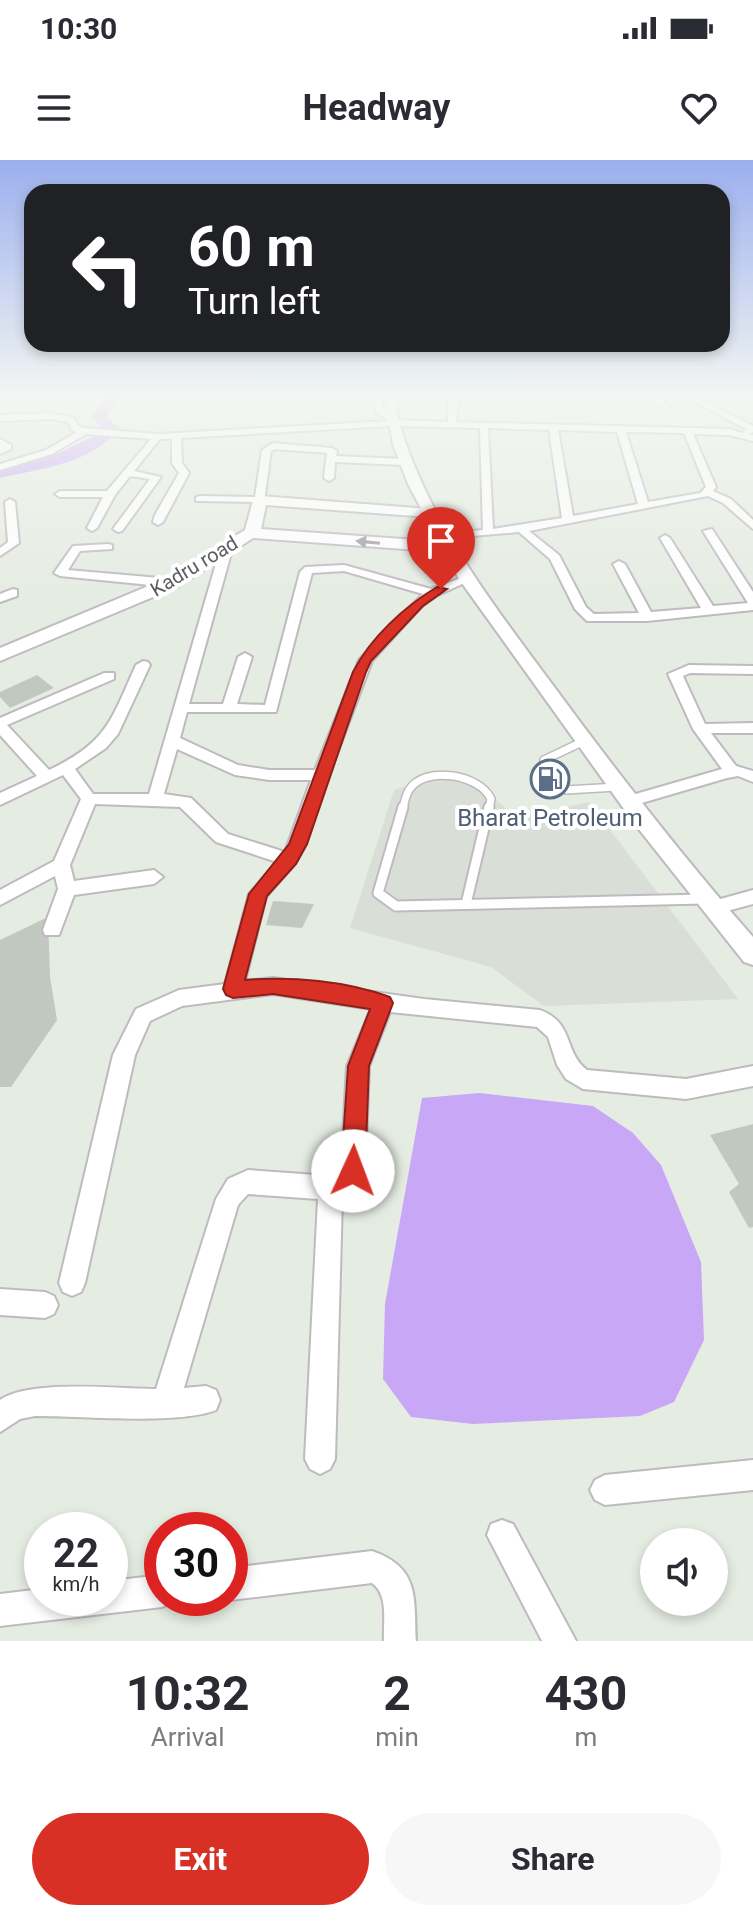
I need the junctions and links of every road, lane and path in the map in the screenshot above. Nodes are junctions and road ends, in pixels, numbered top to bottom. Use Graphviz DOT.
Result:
graph roads {
  1 [pos="135,464"];
  2 [pos="178,464"];
  3 [pos="266,464"];
  4 [pos="332,464"];
  5 [pos="405,464"];
  6 [pos="485,464"];
  7 [pos="559,464"];
  8 [pos="631,464"];
  9 [pos="703,464"];
  10 [pos="128,473"];
  11 [pos="329,478"];
  12 [pos="707,492"];
  13 [pos="60,494"];
  14 [pos="110,494"];
  15 [pos="200,499"];
  16 [pos="260,500"];
  17 [pos="10,502"];
  18 [pos="644,506"];
  19 [pos="429,513"];
  20 [pos="568,520"];
  21 [pos="6,521"];
  22 [pos="158,522"];
  23 [pos="753,526"];
  24 [pos="92,528"];
  25 [pos="118,529"];
  26 [pos="521,529"];
  27 [pos="708,531"];
  28 [pos="488,532"];
  29 [pos="252,533"];
  30 [pos="665,538"];
  31 [pos="443,542"];
  32 [pos="108,547"];
  33 [pos="226,550"];
  34 [pos="0,553"];
  35 [pos="619,564"];
  36 [pos="467,579"];
  37 [pos="171,583"];
  38 [pos="13,593"];
  39 [pos="432,593"];
  40 [pos="0,598"];
  41 [pos="753,604"];
  42 [pos="709,610"];
  43 [pos="647,617"];
  44 [pos="0,655"];
  45 [pos="245,657"];
  46 [pos="143,665"];
  47 [pos="753,670"];
  48 [pos="109,676"];
  49 [pos="183,708"];
  50 [pos="228,709"];
  51 [pos="0,724"];
  52 [pos="753,728"];
  53 [pos="700,729"];
  54 [pos="173,741"];
  55 [pos="584,741"];
  56 [pos="66,768"];
  57 [pos="732,772"];
  58 [pos="321,775"];
  59 [pos="752,775"];
  60 [pos="47,777"];
  61 [pos="622,794"];
  62 [pos="89,799"];
  63 [pos="155,799"];
  64 [pos="0,800"];
  65 [pos="289,860"];
  66 [pos="61,865"];
  67 [pos="154,877"];
  68 [pos="67,889"];
  69 [pos="753,897"];
  70 [pos="0,898"];
  71 [pos="466,904"];
  72 [pos="708,904"];
  73 [pos="52,930"];
  74 [pos="753,955"];
  75 [pos="233,989"];
  76 [pos="383,1003"];
  77 [pos="753,1076"];
  78 [pos="330,1188"];
  79 [pos="72,1283"];
  80 [pos="0,1302"];
  81 [pos="45,1305"];
  82 [pos="206,1400"];
  83 [pos="166,1403"];
  84 [pos="0,1418"];
  85 [pos="320,1459"];
  86 [pos="753,1475"];
  87 [pos="605,1490"];
  88 [pos="502,1535"];
  89 [pos="248,1582"];
  90 [pos="24,1607"];
  91 [pos="0,1610"];
  92 [pos="400,1641"];
  93 [pos="560,1641"];
  1 -- 10 [label="street"];
  2 -- 22 [label="street"];
  3 -- 16 [label="street"];
  4 -- 11 [label="street"];
  5 -- 19 [label="street"];
  6 -- 28 [label="street"];
  7 -- 20 [label="street"];
  8 -- 18 [label="street"];
  9 -- 12 [label="street"];
  10 -- 14 [label="street"];
  10 -- 25 [label="street"];
  12 -- 18 [label="street"];
  12 -- 23 [label="street"];
  13 -- 14 [label="street"];
  14 -- 24 [label="street"];
  15 -- 16 [label="street"];
  16 -- 19 [label="main road"];
  16 -- 29 [label="main road"];
  17 -- 21 [label="street"];
  18 -- 20 [label="street"];
  19 -- 31 [label="street"];
  20 -- 26 [label="street"];
  21 -- 34 [label="street"];
  26 -- 28 [label="street"];
  26 -- 43 [label="street"];
  27 -- 41 [label="street"];
  28 -- 31 [label="street"];
  31 -- 29 [label="main road, Kadru road, one-way"];
  29 -- 33 [label="main road, Kadru road"];
  30 -- 42 [label="street"];
  31 -- 36 [label="street"];
  32 -- 37 [label="street"];
  33 -- 37 [label="main road, Kadru road"];
  33 -- 49 [label="street"];
  35 -- 43 [label="street"];
  36 -- 39 [label="street"];
  36 -- 55 [label="street"];
  37 -- 44 [label="main road, Kadru road"];
  38 -- 40 [label="street"];
  39 -- 50 [label="street"];
  39 -- 58 [label="street"];
  41 -- 42 [label="street"];
  42 -- 43 [label="street"];
  45 -- 50 [label="street"];
  46 -- 56 [label="street"];
  47 -- 53 [label="street"];
  48 -- 51 [label="street"];
  49 -- 50 [label="street"];
  49 -- 54 [label="street"];
  51 -- 60 [label="street"];
  52 -- 53 [label="street"];
  53 -- 57 [label="street"];
  54 -- 58 [label="street"];
  54 -- 63 [label="street"];
  55 -- 61 [label="street"];
  55 -- 61 [label="lane"];
  56 -- 60 [label="street"];
  56 -- 62 [label="street"];
  57 -- 59 [label="street"];
  57 -- 61 [label="street"];
  58 -- 65 [label="street"];
  60 -- 64 [label="street"];
  61 -- 72 [label="street"];
  62 -- 63 [label="street"];
  62 -- 66 [label="street"];
  63 -- 65 [label="street"];
  65 -- 75 [label="street"];
  66 -- 68 [label="street"];
  66 -- 70 [label="street"];
  67 -- 68 [label="street"];
  68 -- 73 [label="street"];
  69 -- 72 [label="street"];
  71 -- 71 [label="lane"];
  71 -- 72 [label="lane"];
  72 -- 74 [label="street"];
  75 -- 76 [label="street"];
  75 -- 79 [label="street"];
  76 -- 77 [label="street"];
  76 -- 78 [label="street"];
  78 -- 83 [label="street"];
  78 -- 85 [label="street"];
  80 -- 81 [label="street"];
  82 -- 83 [label="street"];
  83 -- 84 [label="street"];
  86 -- 87 [label="street"];
  88 -- 93 [label="street"];
  89 -- 92 [label="street"];
  90 -- 91 [label="street"];
}
